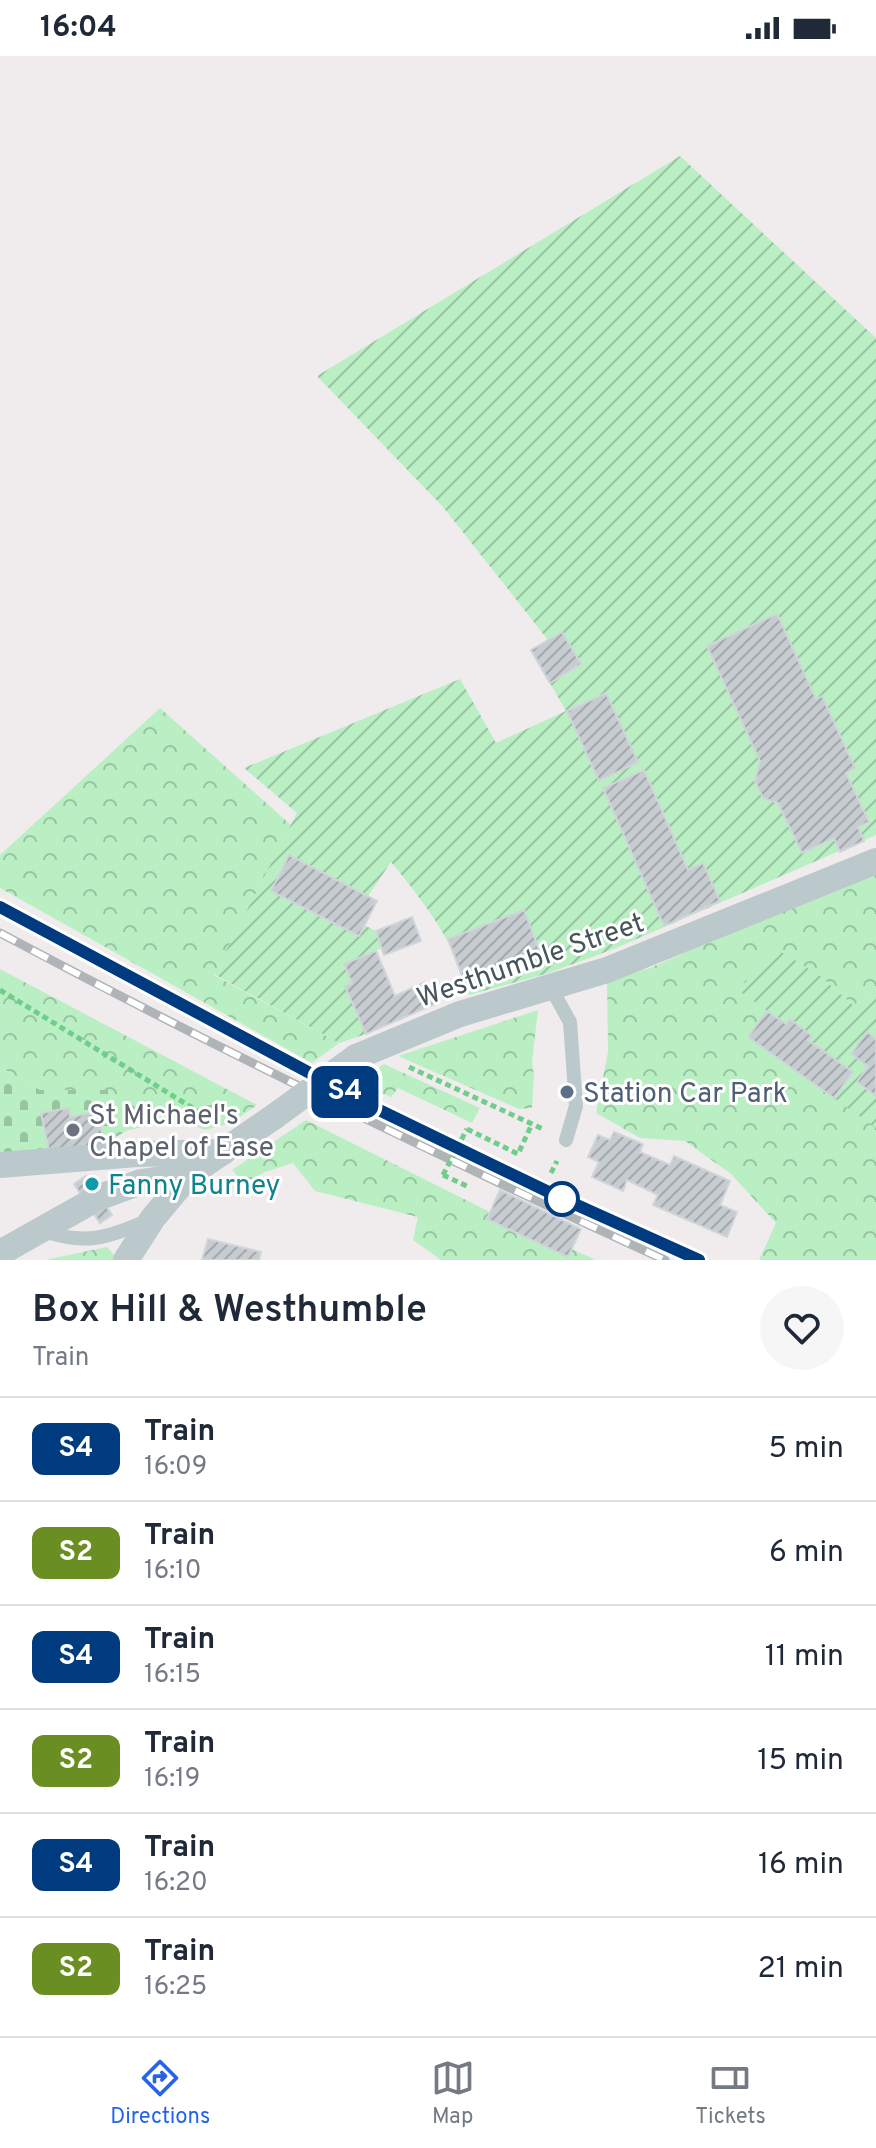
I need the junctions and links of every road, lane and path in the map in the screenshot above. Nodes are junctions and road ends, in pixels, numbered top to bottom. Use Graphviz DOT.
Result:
graph roads {
  1 [pos="876,861"];
  2 [pos="551,988"];
  3 [pos="0,990"];
  4 [pos="364,1053"];
  5 [pos="566,1140"];
  6 [pos="233,1145"];
  7 [pos="0,1165"];
  8 [pos="189,1175"];
  9 [pos="469,1187"];
  10 [pos="153,1218"];
  11 [pos="41,1230"];
  12 [pos="0,1253"];
  13 [pos="126,1260"];
  1 -- 2 [label="street, Westhumble Street"];
  2 -- 4 [label="street, Westhumble Street"];
  2 -- 5 [label="lane"];
  3 -- 6 [label="path"];
  4 -- 6 [label="street, Westhumble Street, bridge"];
  4 -- 9 [label="path, bridge"];
  6 -- 7 [label="street"];
  6 -- 8 [label="street, Westhumble Street"];
  8 -- 10 [label="street"];
  8 -- 11 [label="street"];
  10 -- 11 [label="lane"];
  10 -- 13 [label="street"];
  11 -- 12 [label="street"];
}
